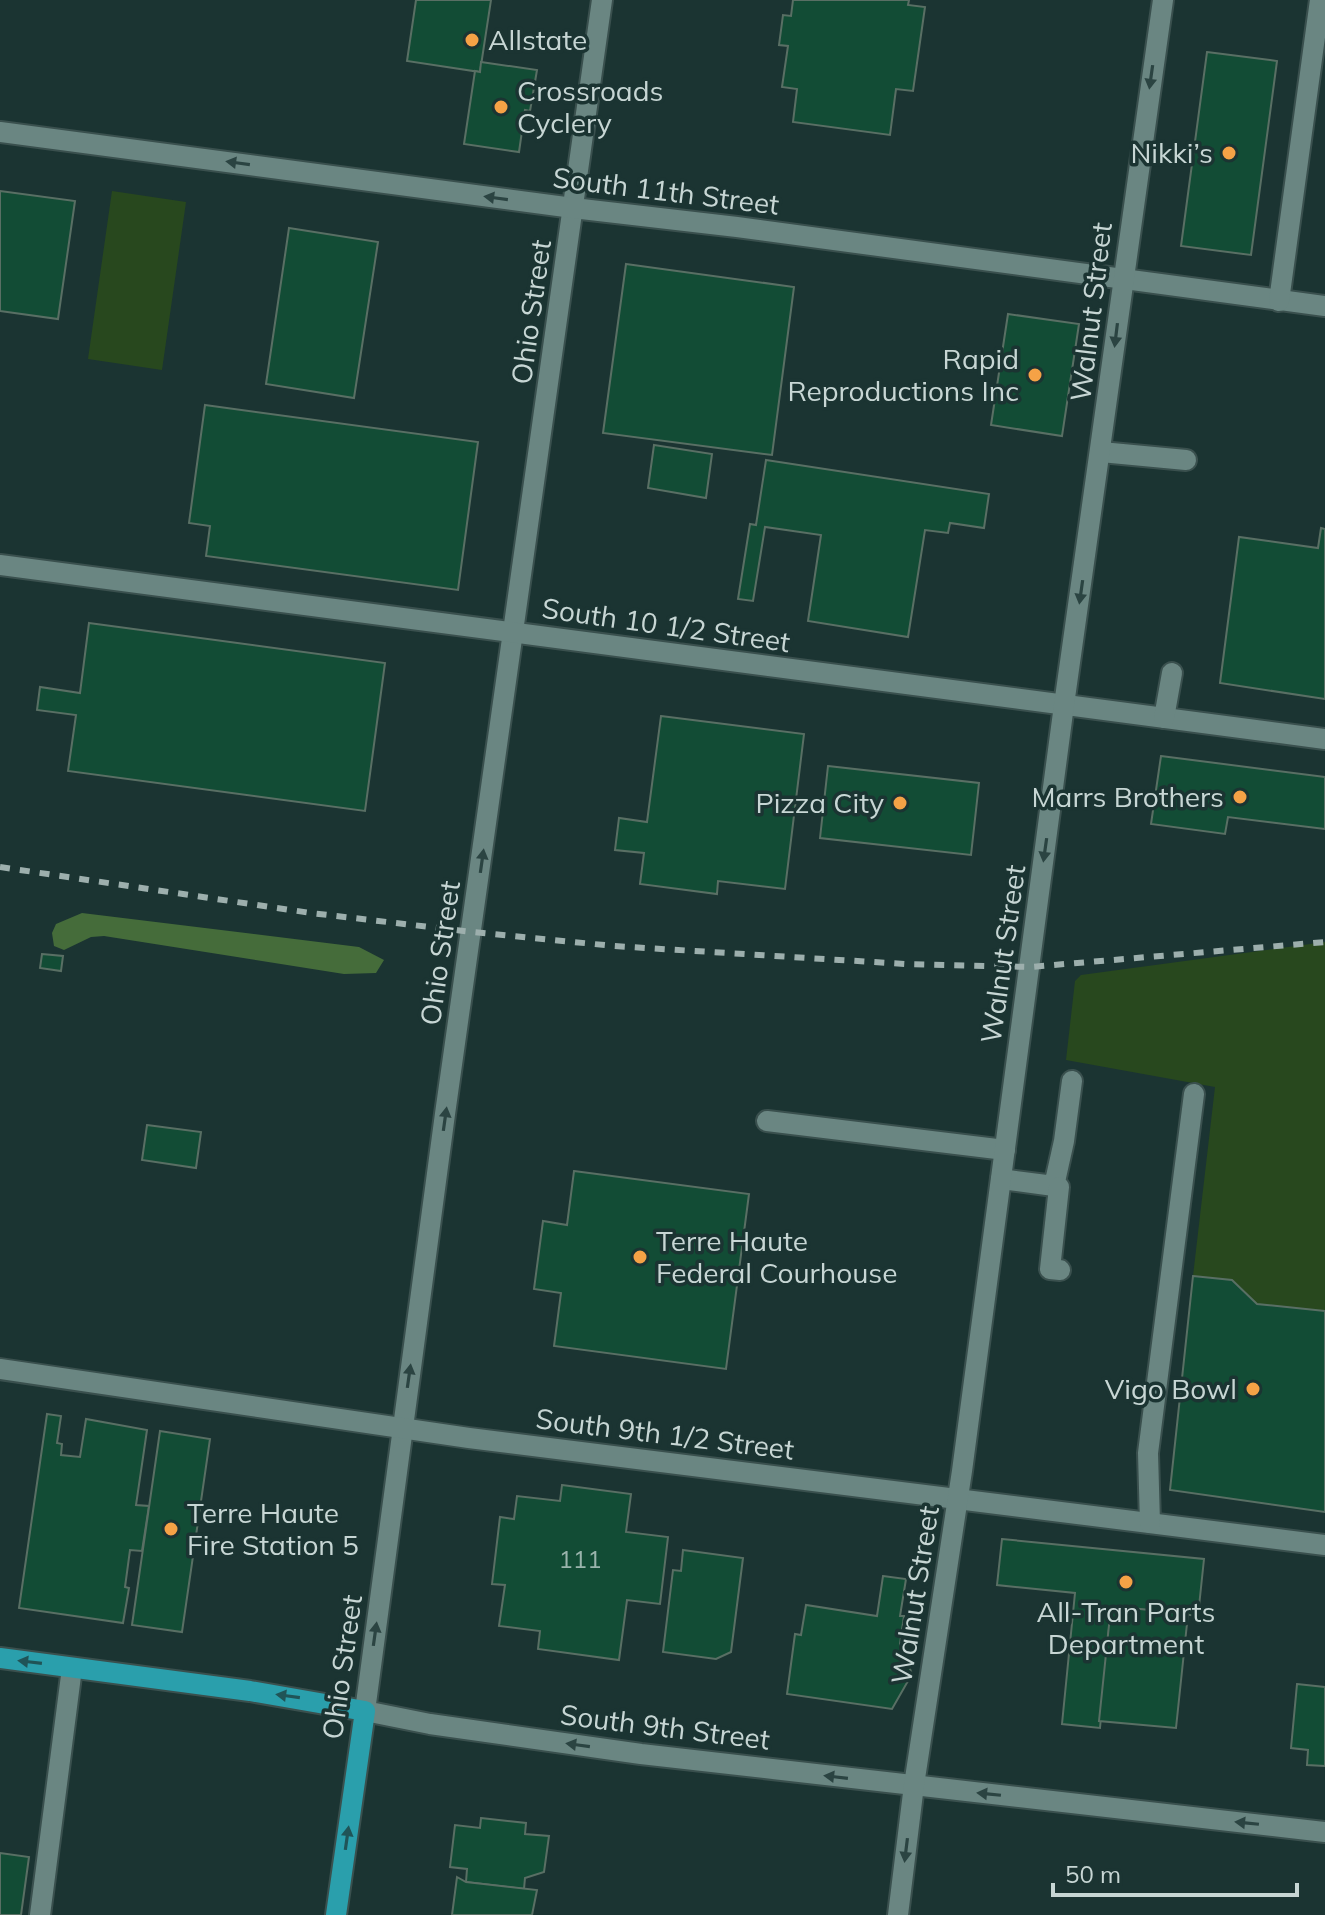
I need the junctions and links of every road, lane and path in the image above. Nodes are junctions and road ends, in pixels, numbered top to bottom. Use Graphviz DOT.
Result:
graph roads {
  1 [pos="602,0"];
  2 [pos="1163,0"];
  3 [pos="1320,0"];
  4 [pos="0,132"];
  5 [pos="573,208"];
  6 [pos="1122,279"];
  7 [pos="1279,301"];
  8 [pos="1325,306"];
  9 [pos="1101,452"];
  10 [pos="1186,460"];
  11 [pos="0,565"];
  12 [pos="514,633"];
  13 [pos="1172,673"];
  14 [pos="1064,705"];
  15 [pos="1164,718"];
  16 [pos="1325,739"];
  17 [pos="1072,1081"];
  18 [pos="1194,1094"];
  19 [pos="767,1121"];
  20 [pos="1005,1150"];
  21 [pos="1001,1179"];
  22 [pos="1059,1187"];
  23 [pos="1060,1270"];
  24 [pos="0,1369"];
  25 [pos="402,1428"];
  26 [pos="958,1499"];
  27 [pos="1150,1523"];
  28 [pos="1325,1545"];
  29 [pos="0,1658"];
  30 [pos="72,1668"];
  31 [pos="365,1711"];
  32 [pos="914,1785"];
  33 [pos="1325,1832"];
  34 [pos="40,1915"];
  35 [pos="336,1915"];
  36 [pos="898,1915"];
  1 -- 5 [label="street, Ohio Street"];
  2 -- 6 [label="street, Walnut Street, one-way"];
  3 -- 7 [label="street"];
  5 -- 4 [label="street, South 11th Street, one-way"];
  5 -- 6 [label="street, South 11th Street"];
  5 -- 12 [label="street, Ohio Street"];
  6 -- 7 [label="street, South 11th Street"];
  6 -- 9 [label="street, Walnut Street, one-way"];
  7 -- 8 [label="street, South 11th Street"];
  9 -- 10 [label="street"];
  9 -- 14 [label="street, Walnut Street, one-way"];
  11 -- 12 [label="street, South 10 1/2 Street"];
  12 -- 14 [label="street, South 10 1/2 Street"];
  25 -- 12 [label="street, Ohio Street, one-way"];
  13 -- 15 [label="street"];
  14 -- 15 [label="street, South 10 1/2 Street"];
  14 -- 20 [label="street, Walnut Street, one-way"];
  15 -- 16 [label="street, South 10 1/2 Street"];
  17 -- 21 [label="street"];
  18 -- 27 [label="street"];
  19 -- 20 [label="street"];
  20 -- 21 [label="street, Walnut Street"];
  21 -- 26 [label="street, Walnut Street"];
  22 -- 23 [label="street"];
  24 -- 25 [label="street, South 9th 1/2 Street"];
  25 -- 26 [label="street, South 9th 1/2 Street"];
  31 -- 25 [label="street, Ohio Street, one-way"];
  26 -- 27 [label="street, South 9th 1/2 Street"];
  26 -- 32 [label="street, Walnut Street"];
  27 -- 28 [label="street, South 9th 1/2 Street"];
  30 -- 29 [label="main road, South 9th Street, one-way"];
  31 -- 30 [label="main road, South 9th Street, one-way"];
  30 -- 34 [label="street"];
  32 -- 31 [label="street, South 9th Street, one-way"];
  35 -- 31 [label="main road, Ohio Street, one-way"];
  33 -- 32 [label="street, South 9th Street, one-way"];
  32 -- 36 [label="street, Walnut Street, one-way"];
}
